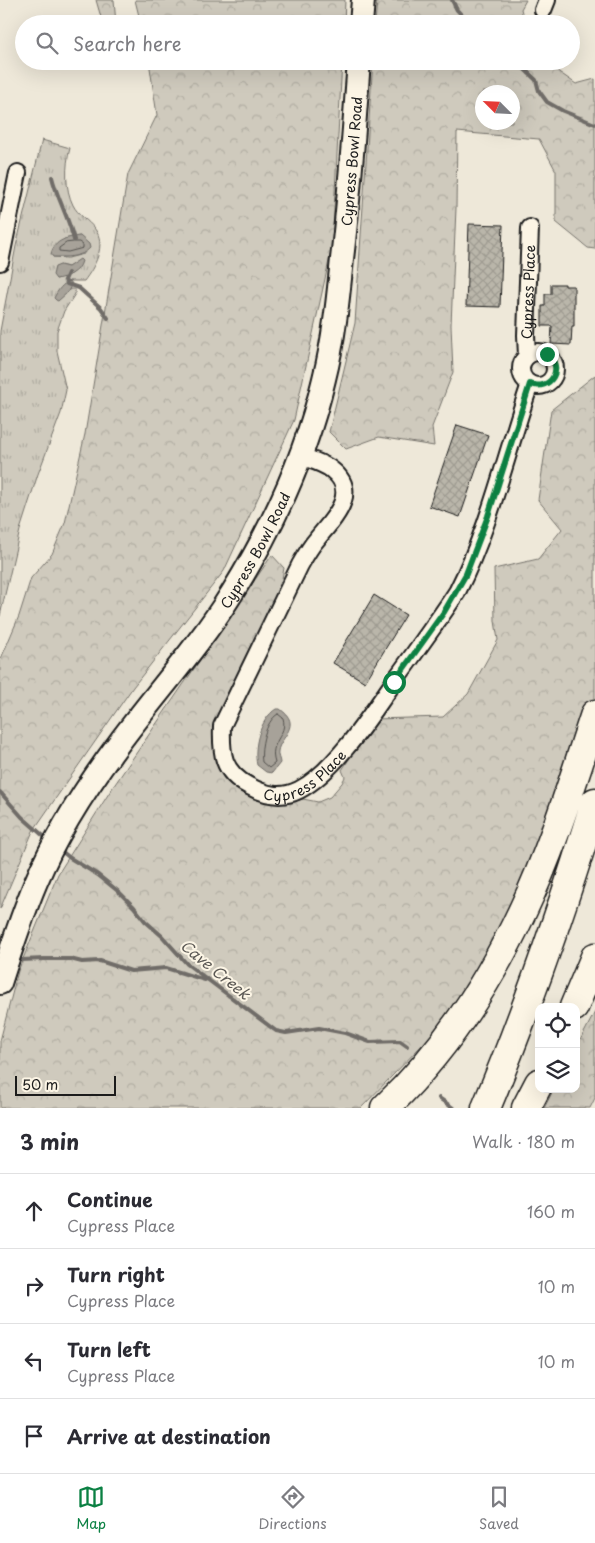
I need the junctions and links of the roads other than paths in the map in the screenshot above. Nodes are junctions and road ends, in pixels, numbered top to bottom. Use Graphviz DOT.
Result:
graph roads {
  1 [pos="362,0"];
  2 [pos="361,15"];
  3 [pos="358,70"];
  4 [pos="18,173"];
  5 [pos="530,228"];
  6 [pos="0,262"];
  7 [pos="527,356"];
  8 [pos="530,384"];
  9 [pos="300,456"];
  10 [pos="595,714"];
  11 [pos="595,802"];
  12 [pos="595,957"];
  13 [pos="0,983"];
  14 [pos="576,1003"];
  15 [pos="535,1091"];
  16 [pos="385,1108"];
  17 [pos="486,1108"];
  18 [pos="526,1108"];
  1 -- 2 [label="street"];
  3 -- 9 [label="street, Cypress Bowl Road"];
  4 -- 6 [label="street"];
  5 -- 7 [label="street, Cypress Place"];
  7 -- 8 [label="street, Cypress Place"];
  7 -- 8 [label="street, Cypress Place"];
  8 -- 9 [label="street, Cypress Place"];
  9 -- 13 [label="street, Cypress Bowl Road"];
  10 -- 16 [label="highway"];
  11 -- 17 [label="highway"];
  12 -- 14 [label="highway"];
  15 -- 18 [label="highway"];
}
